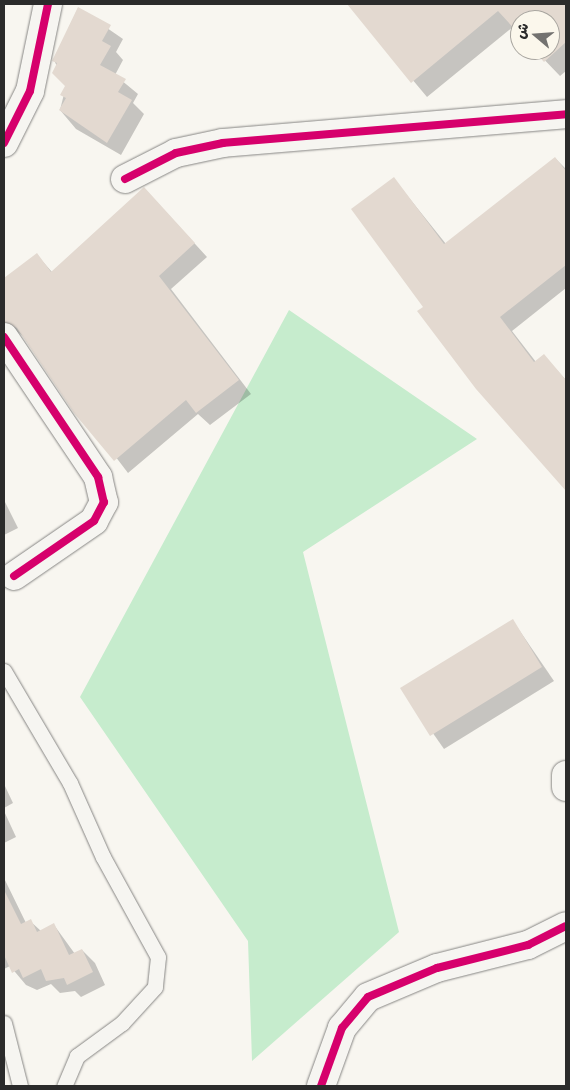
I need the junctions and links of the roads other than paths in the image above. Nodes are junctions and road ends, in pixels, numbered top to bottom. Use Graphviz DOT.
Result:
graph roads {
  1 [pos="48,4"];
  2 [pos="566,114"];
  3 [pos="4,143"];
  4 [pos="125,179"];
  5 [pos="4,337"];
  6 [pos="14,576"];
  7 [pos="4,672"];
  8 [pos="566,774"];
  9 [pos="566,787"];
  10 [pos="566,926"];
  11 [pos="4,1023"];
  12 [pos="20,1086"];
  13 [pos="64,1086"];
  14 [pos="321,1086"];
  1 -- 3 [label="street"];
  2 -- 4 [label="street"];
  5 -- 6 [label="street"];
  7 -- 13 [label="lane"];
  8 -- 9 [label="street"];
  10 -- 14 [label="street"];
  11 -- 12 [label="lane"];
}
